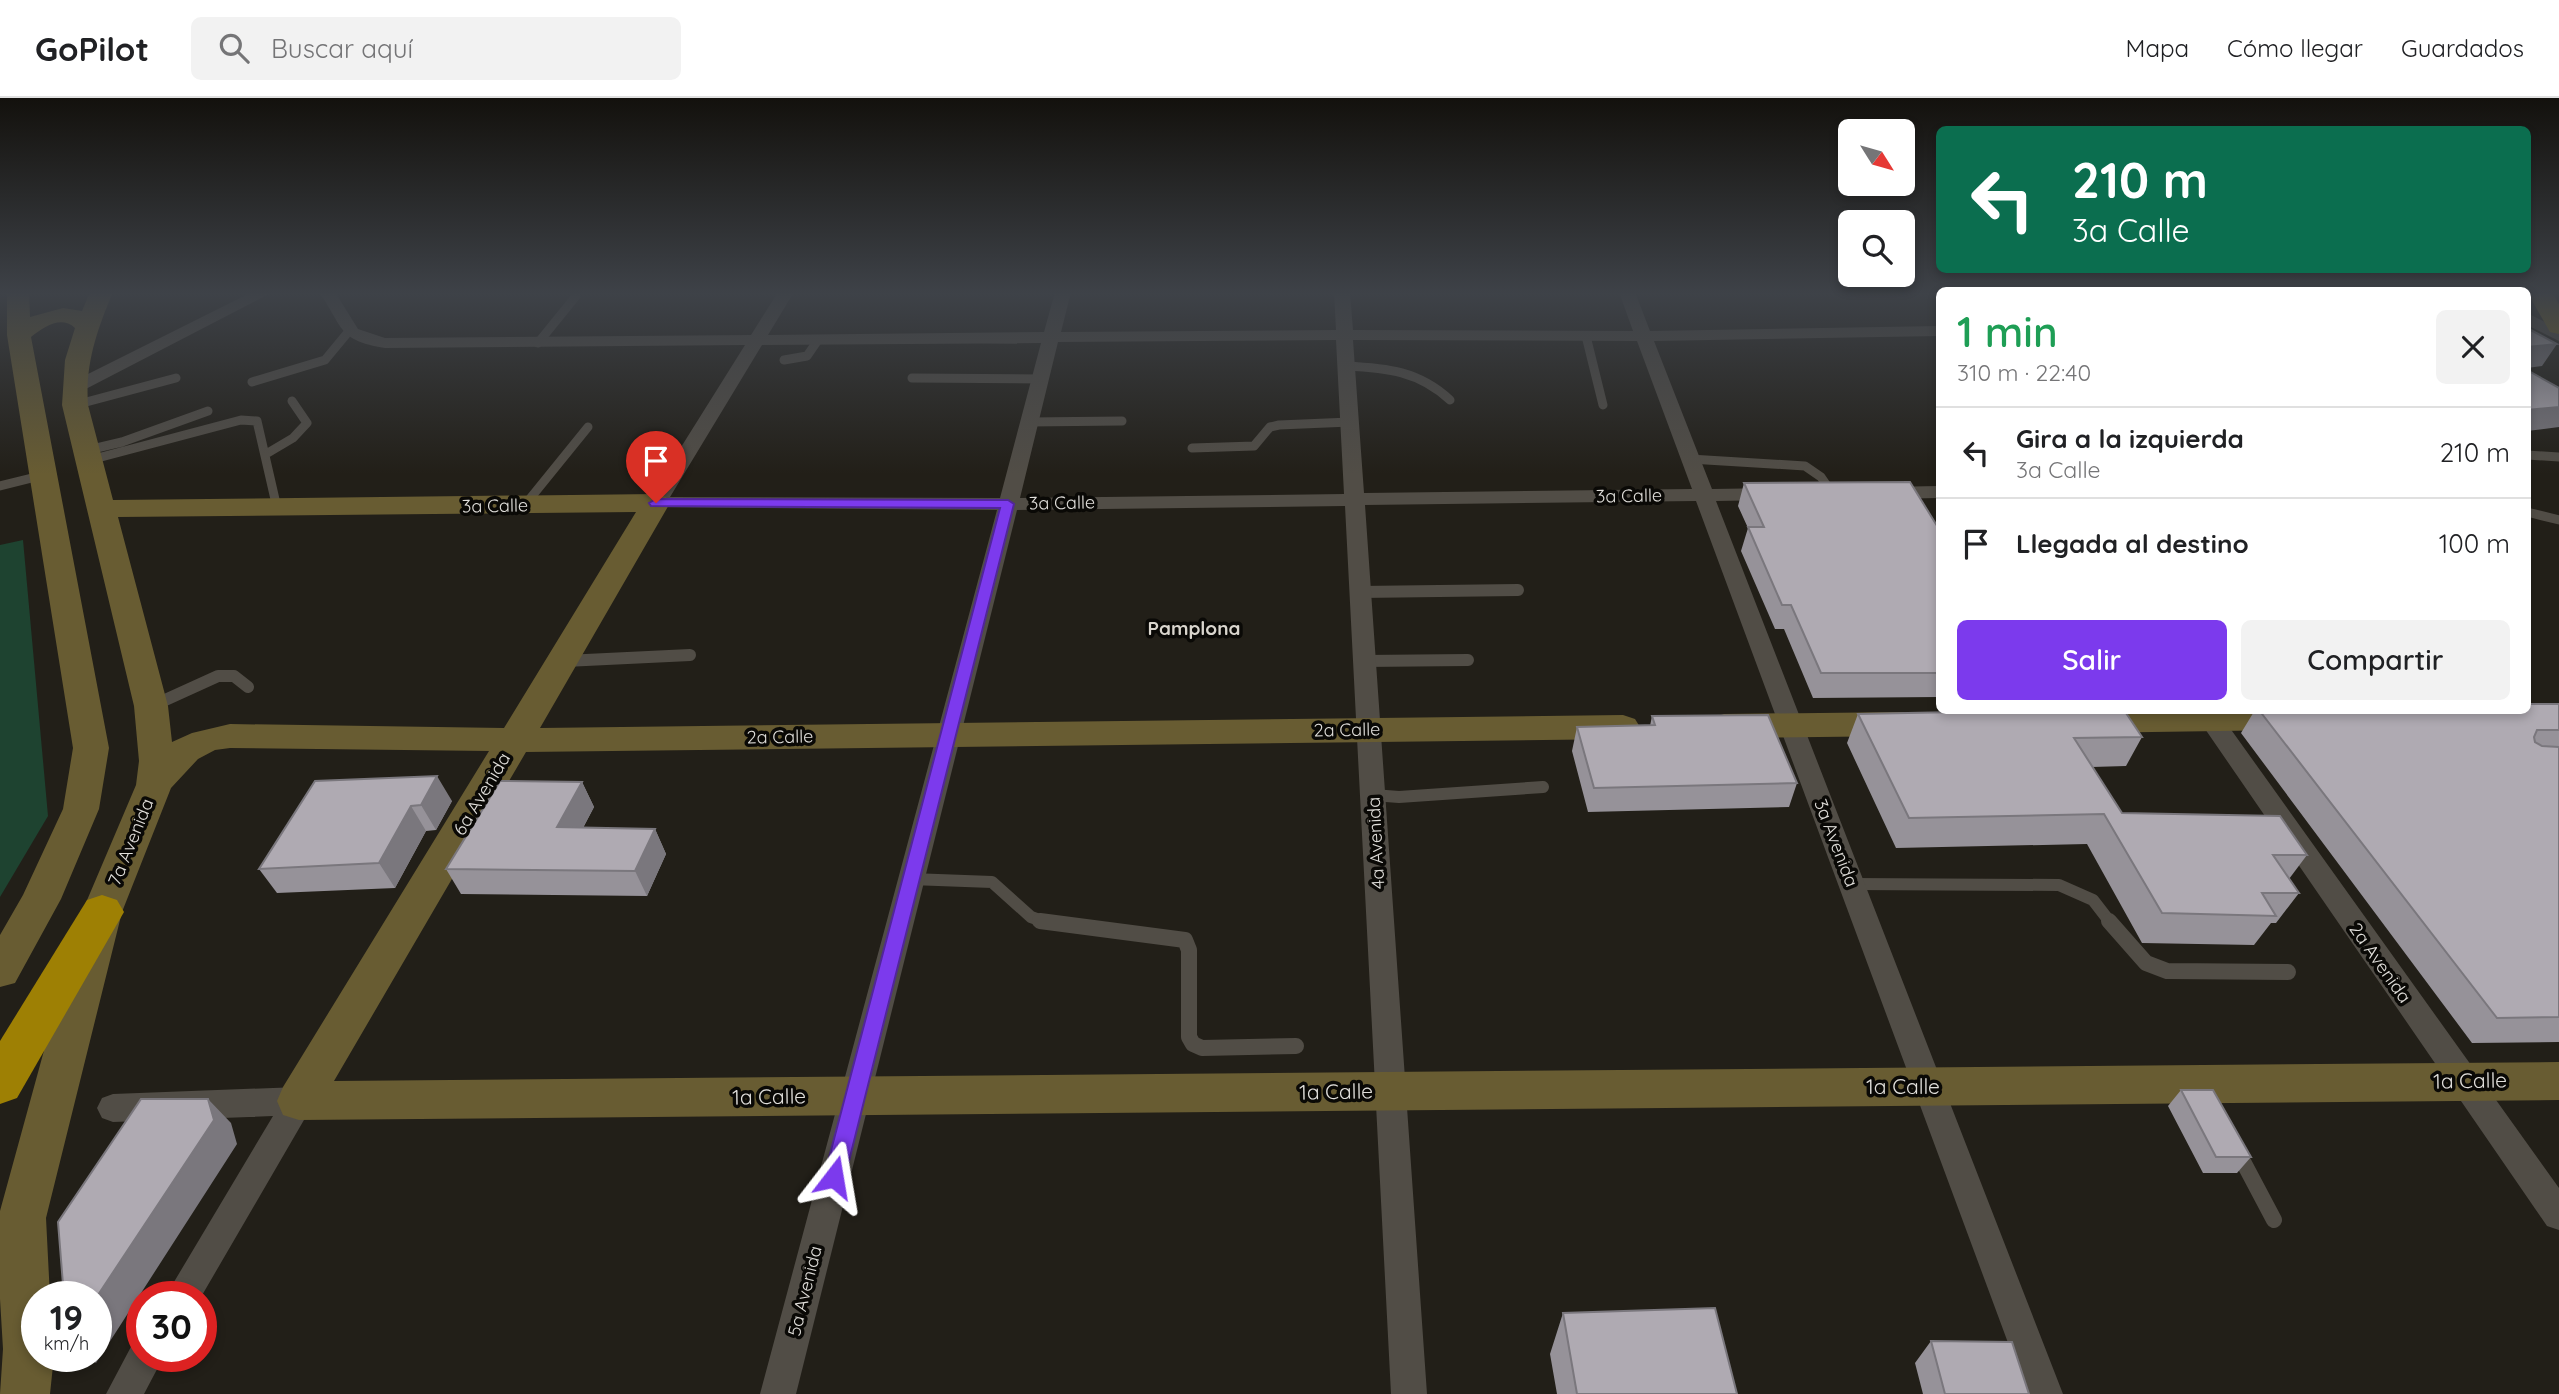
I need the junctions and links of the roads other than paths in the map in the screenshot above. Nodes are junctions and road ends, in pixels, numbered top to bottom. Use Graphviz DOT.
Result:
graph roads {
  1 [pos="22,352"];
  2 [pos="78,352"];
  3 [pos="155,352"];
  4 [pos="331,352"];
  5 [pos="750,352"];
  6 [pos="809,352"];
  7 [pos="1047,352"];
  8 [pos="1346,352"];
  9 [pos="1590,352"];
  10 [pos="1649,352"];
  11 [pos="785,360"];
  12 [pos="1346,366"];
  13 [pos="176,378"];
  14 [pos="912,378"];
  15 [pos="1041,379"];
  16 [pos="253,382"];
  17 [pos="74,397"];
  18 [pos="1450,400"];
  19 [pos="292,401"];
  20 [pos="1603,405"];
  21 [pos="208,411"];
  22 [pos="1122,421"];
  23 [pos="1029,422"];
  24 [pos="1350,422"];
  25 [pos="588,427"];
  26 [pos="1192,448"];
  27 [pos="266,454"];
  28 [pos="89,455"];
  29 [pos="2531,455"];
  30 [pos="2559,457"];
  31 [pos="1690,459"];
  32 [pos="44,475"];
  33 [pos="0,486"];
  34 [pos="1936,492"];
  35 [pos="1845,493"];
  36 [pos="1704,495"];
  37 [pos="1354,498"];
  38 [pos="656,503"];
  39 [pos="1008,504"];
  40 [pos="524,506"];
  41 [pos="276,508"];
  42 [pos="100,509"];
  43 [pos="2531,513"];
  44 [pos="2559,520"];
  45 [pos="1518,590"];
  46 [pos="1360,592"];
  47 [pos="690,655"];
  48 [pos="1468,660"];
  49 [pos="1364,661"];
  50 [pos="561,662"];
  51 [pos="248,687"];
  52 [pos="151,706"];
  53 [pos="2207,715"];
  54 [pos="2332,719"];
  55 [pos="2048,722"];
  56 [pos="1940,723"];
  57 [pos="1791,725"];
  58 [pos="1696,726"];
  59 [pos="1655,727"];
  60 [pos="1369,730"];
  61 [pos="949,735"];
  62 [pos="515,740"];
  63 [pos="154,785"];
  64 [pos="1543,787"];
  65 [pos="1373,795"];
  66 [pos="911,879"];
  67 [pos="1851,884"];
  68 [pos="102,912"];
  69 [pos="0,971"];
  70 [pos="2288,972"];
  71 [pos="1296,1046"];
  72 [pos="2463,1081"];
  73 [pos="2559,1081"];
  74 [pos="0,1083"];
  75 [pos="1928,1086"];
  76 [pos="1391,1091"];
  77 [pos="855,1096"];
  78 [pos="299,1101"];
  79 [pos="113,1108"];
  80 [pos="2231,1139"];
  81 [pos="2559,1215"];
  82 [pos="2274,1220"];
  83 [pos="192,1281"];
  84 [pos="137,1372"];
  85 [pos="24,1394"];
  86 [pos="124,1394"];
  87 [pos="778,1394"];
  88 [pos="1409,1394"];
  89 [pos="2045,1394"];
  1 -- 32 [label="street"];
  2 -- 17 [label="street, 7a Avenida"];
  3 -- 17 [label="street"];
  4 -- 16 [label="lane"];
  5 -- 38 [label="street, 6a Avenida"];
  6 -- 11 [label="lane"];
  7 -- 15 [label="street, 5a Avenida"];
  8 -- 12 [label="street, 4a Avenida"];
  9 -- 20 [label="lane"];
  10 -- 31 [label="street, 3a Avenida"];
  12 -- 18 [label="lane"];
  12 -- 24 [label="street, 4a Avenida"];
  13 -- 17 [label="lane"];
  14 -- 15 [label="lane"];
  15 -- 23 [label="street, 5a Avenida"];
  17 -- 28 [label="street, 7a Avenida"];
  19 -- 27 [label="lane"];
  21 -- 28 [label="lane"];
  22 -- 23 [label="lane"];
  23 -- 39 [label="street, 5a Avenida"];
  24 -- 26 [label="lane"];
  24 -- 37 [label="street, 4a Avenida"];
  25 -- 40 [label="lane"];
  27 -- 28 [label="lane"];
  27 -- 41 [label="lane"];
  28 -- 42 [label="street, 7a Avenida"];
  29 -- 30 [label="lane"];
  31 -- 35 [label="lane"];
  31 -- 36 [label="street, 3a Avenida"];
  32 -- 33 [label="lane"];
  32 -- 69 [label="street"];
  34 -- 35 [label="street, 3a Calle"];
  35 -- 36 [label="street, 3a Calle"];
  36 -- 37 [label="street, 3a Calle"];
  36 -- 57 [label="street, 3a Avenida"];
  37 -- 39 [label="street, 3a Calle"];
  37 -- 46 [label="street, 4a Avenida"];
  38 -- 39 [label="street, 3a Calle"];
  38 -- 40 [label="street, 3a Calle"];
  38 -- 50 [label="street, 6a Avenida"];
  39 -- 61 [label="street, 5a Avenida"];
  40 -- 41 [label="street, 3a Calle"];
  41 -- 42 [label="street, 3a Calle"];
  42 -- 52 [label="street, 7a Avenida"];
  43 -- 44 [label="lane"];
  45 -- 46 [label="lane"];
  46 -- 49 [label="street, 4a Avenida"];
  47 -- 50 [label="lane"];
  48 -- 49 [label="lane"];
  49 -- 60 [label="street, 4a Avenida"];
  50 -- 62 [label="street, 6a Avenida"];
  51 -- 52 [label="lane"];
  52 -- 63 [label="street, 7a Avenida"];
  53 -- 54 [label="street"];
  53 -- 55 [label="street"];
  53 -- 72 [label="street, 2a Avenida"];
  56 -- 57 [label="street"];
  57 -- 58 [label="street"];
  57 -- 67 [label="street, 3a Avenida"];
  59 -- 60 [label="street, 2a Calle"];
  60 -- 61 [label="street, 2a Calle"];
  60 -- 65 [label="street, 4a Avenida"];
  61 -- 62 [label="street, 2a Calle"];
  61 -- 66 [label="street, 5a Avenida"];
  62 -- 63 [label="street, 2a Calle"];
  62 -- 78 [label="street, 6a Avenida"];
  63 -- 68 [label="street, 7a Avenida"];
  64 -- 65 [label="lane"];
  65 -- 76 [label="street, 4a Avenida"];
  66 -- 71 [label="lane"];
  66 -- 77 [label="street, 5a Avenida"];
  67 -- 70 [label="lane"];
  67 -- 75 [label="street, 3a Avenida"];
  68 -- 74 [label="highway"];
  68 -- 85 [label="street, 7a Avenida"];
  72 -- 73 [label="street, 1a Calle"];
  72 -- 75 [label="street, 1a Calle"];
  72 -- 81 [label="street, 2a Avenida"];
  75 -- 76 [label="street, 1a Calle"];
  75 -- 89 [label="street, 3a Avenida"];
  76 -- 77 [label="street, 1a Calle"];
  76 -- 88 [label="street, 4a Avenida"];
  77 -- 78 [label="street, 1a Calle"];
  77 -- 87 [label="street, 5a Avenida"];
  78 -- 79 [label="street, 1a Calle"];
  78 -- 83 [label="street, 6a Avenida"];
  80 -- 82 [label="lane"];
  84 -- 86 [label="street"];
}
